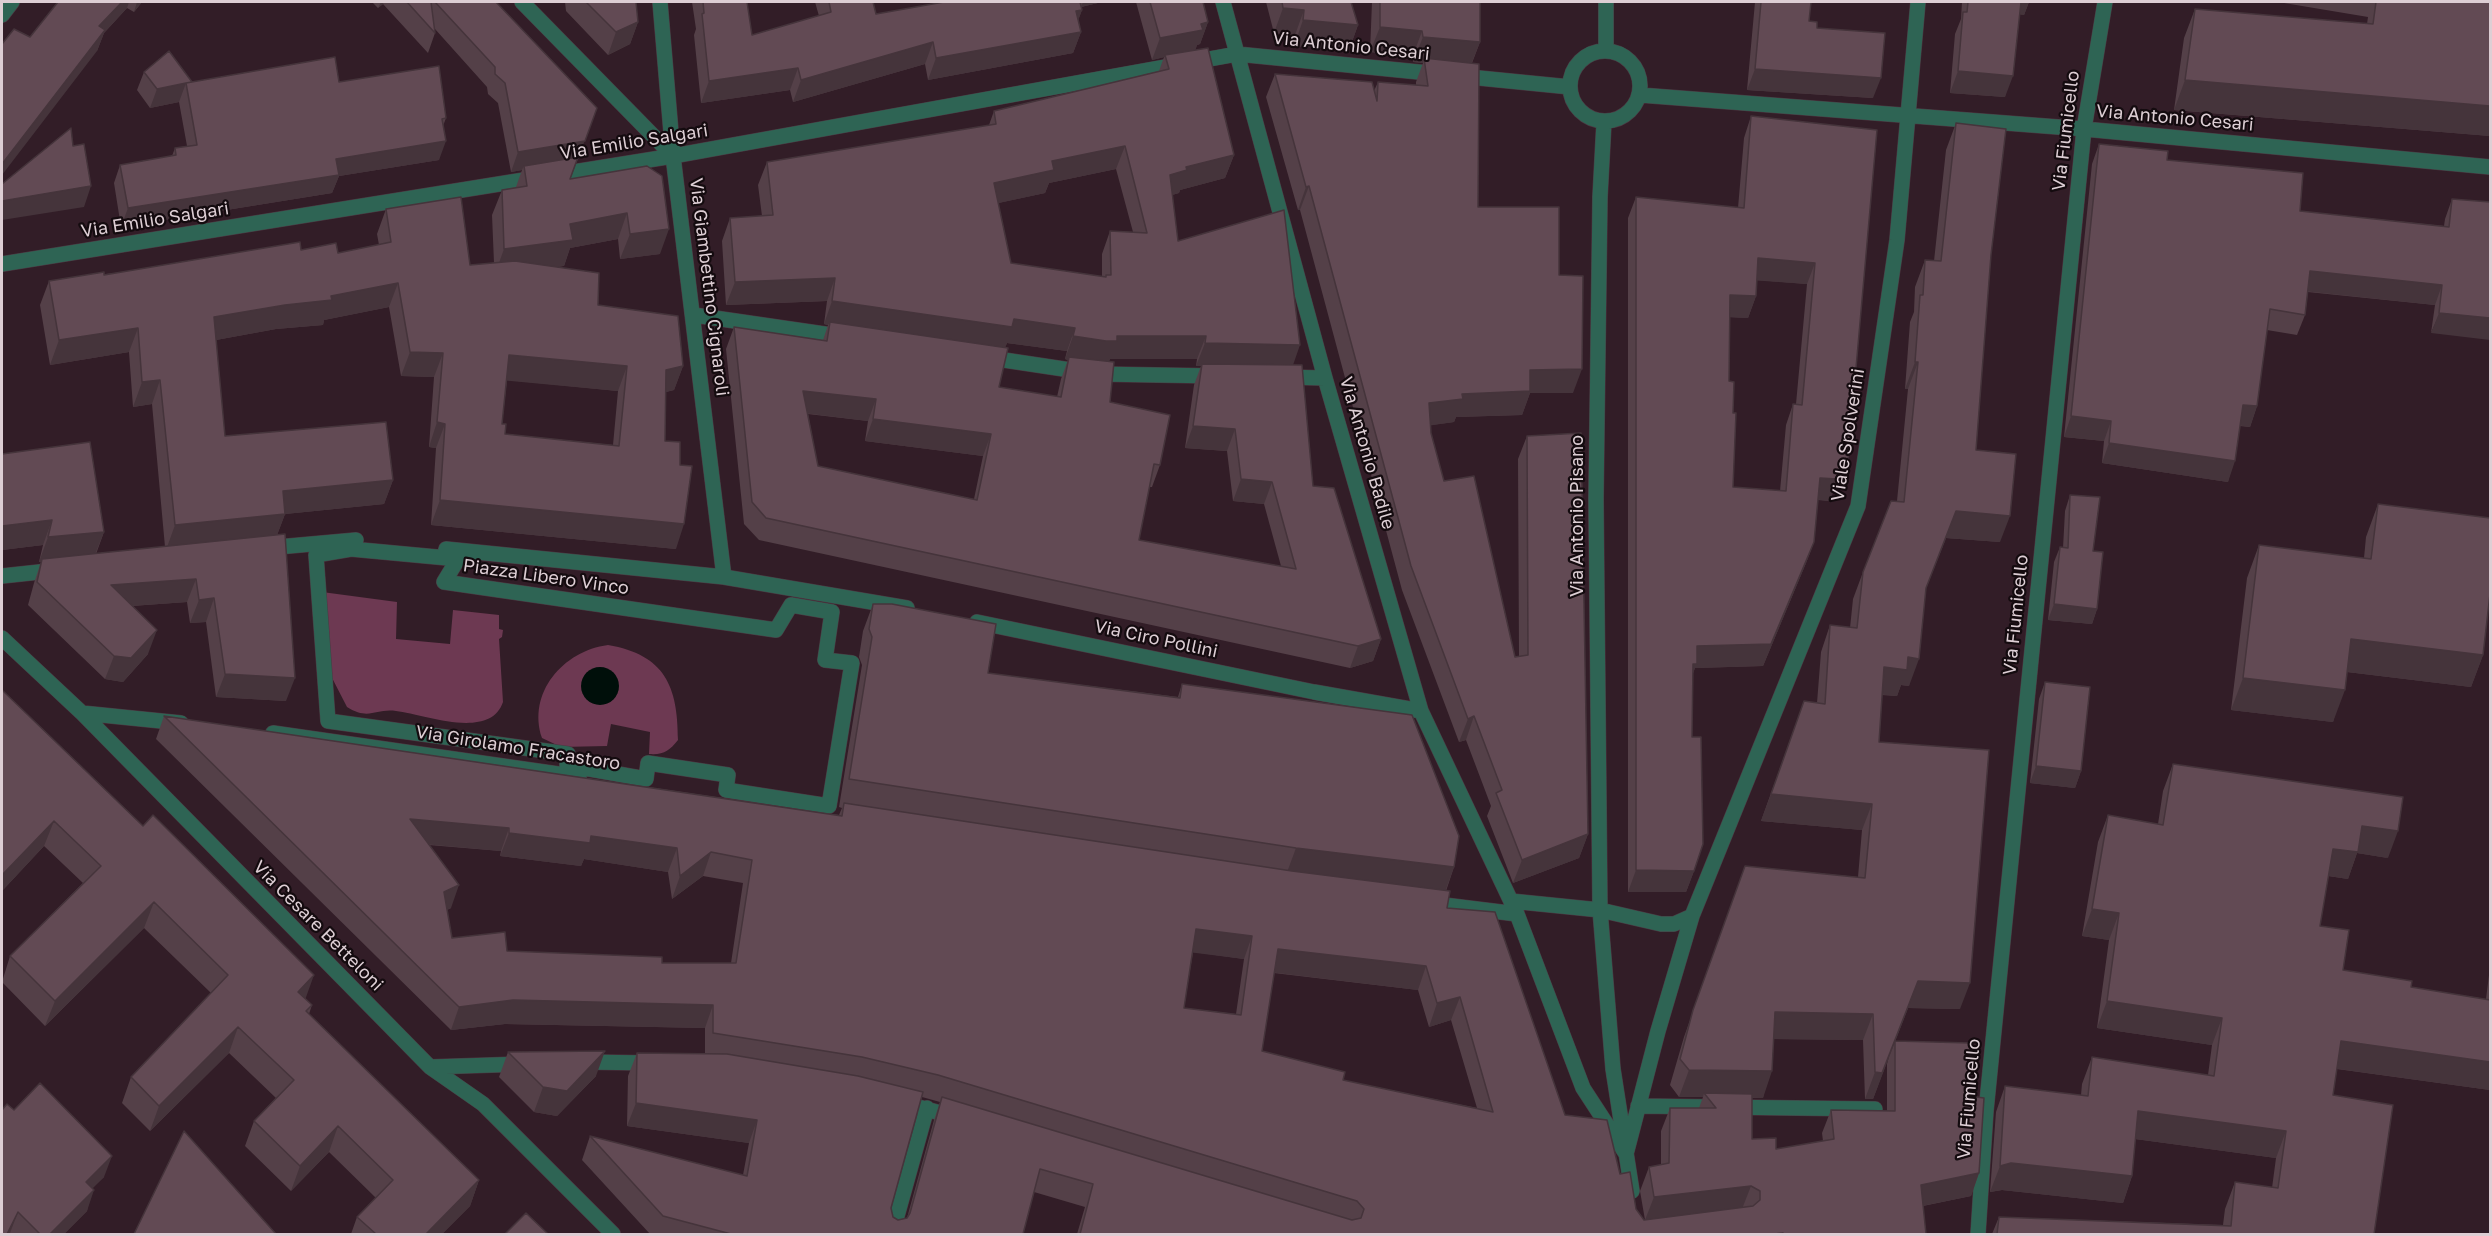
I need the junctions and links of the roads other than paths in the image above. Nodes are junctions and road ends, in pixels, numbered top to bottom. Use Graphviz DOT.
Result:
graph roads {
  1 [pos="12,2"];
  2 [pos="522,2"];
  3 [pos="660,2"];
  4 [pos="1223,2"];
  5 [pos="1606,2"];
  6 [pos="1918,2"];
  7 [pos="2105,2"];
  8 [pos="2,15"];
  9 [pos="1606,50"];
  10 [pos="1237,54"];
  11 [pos="1570,87"];
  12 [pos="1640,95"];
  13 [pos="1909,116"];
  14 [pos="1604,122"];
  15 [pos="2084,129"];
  16 [pos="673,156"];
  17 [pos="2490,167"];
  18 [pos="2,264"];
  19 [pos="694,315"];
  20 [pos="860,339"];
  21 [pos="967,355"];
  22 [pos="1229,376"];
  23 [pos="1265,377"];
  24 [pos="1325,378"];
  25 [pos="247,550"];
  26 [pos="72,568"];
  27 [pos="2,576"];
  28 [pos="724,577"];
  29 [pos="917,610"];
  30 [pos="964,620"];
  31 [pos="2,638"];
  32 [pos="1421,711"];
  33 [pos="82,713"];
  34 [pos="198,725"];
  35 [pos="256,731"];
  36 [pos="726,775"];
  37 [pos="653,788"];
  38 [pos="712,797"];
  39 [pos="840,817"];
  40 [pos="1412,901"];
  41 [pos="1514,908"];
  42 [pos="1600,910"];
  43 [pos="1692,916"];
  44 [pos="573,1063"];
  45 [pos="537,1064"];
  46 [pos="665,1064"];
  47 [pos="430,1067"];
  48 [pos="884,1098"];
  49 [pos="1638,1106"];
  50 [pos="927,1108"];
  51 [pos="1875,1109"];
  52 [pos="971,1122"];
  53 [pos="1626,1154"];
  54 [pos="1634,1209"];
  55 [pos="613,1234"];
  56 [pos="892,1234"];
  57 [pos="1978,1234"];
  1 -- 8 [label="street"];
  2 -- 16 [label="street"];
  3 -- 16 [label="street, Via Giambettino Cignaroli"];
  4 -- 10 [label="street, Via Antonio Badile"];
  5 -- 9 [label="street"];
  6 -- 13 [label="street, Viale Spolverini"];
  7 -- 15 [label="street, Via Fiumicello"];
  9 -- 11 [label="street"];
  9 -- 12 [label="street"];
  10 -- 11 [label="street, Via Antonio Cesari"];
  10 -- 16 [label="street, Via Emilio Salgari"];
  10 -- 24 [label="street, Via Antonio Badile"];
  11 -- 14 [label="street"];
  12 -- 13 [label="street, Via Antonio Cesari"];
  12 -- 14 [label="street"];
  13 -- 15 [label="street, Via Antonio Cesari"];
  13 -- 43 [label="street, Viale Spolverini"];
  14 -- 42 [label="street, Via Antonio Pisano"];
  15 -- 17 [label="street, Via Antonio Cesari"];
  15 -- 57 [label="street, Via Fiumicello"];
  16 -- 18 [label="street, Via Emilio Salgari"];
  16 -- 19 [label="street, Via Giambettino Cignaroli"];
  19 -- 20 [label="street"];
  19 -- 28 [label="street, Via Giambettino Cignaroli"];
  21 -- 22 [label="street"];
  23 -- 24 [label="street"];
  24 -- 32 [label="street, Via Antonio Badile"];
  25 -- 28 [label="street, Piazza Libero Vinco"];
  26 -- 27 [label="street"];
  28 -- 29 [label="street, Piazza Libero Vinco"];
  30 -- 32 [label="street, Via Ciro Pollini"];
  31 -- 33 [label="street, Via Cesare Betteloni"];
  32 -- 41 [label="street, Via Antonio Badile"];
  33 -- 34 [label="street"];
  33 -- 47 [label="street, Via Cesare Betteloni"];
  35 -- 37 [label="street, Via Girolamo Fracastoro"];
  36 -- 36 [label="street, Piazza Libero Vinco"];
  38 -- 39 [label="street"];
  40 -- 41 [label="street"];
  41 -- 42 [label="street"];
  41 -- 53 [label="street, Via Antonio Badile"];
  42 -- 43 [label="street"];
  42 -- 53 [label="street, Via Antonio Pisano"];
  43 -- 49 [label="street, Viale Spolverini"];
  44 -- 46 [label="street"];
  45 -- 47 [label="street"];
  47 -- 55 [label="street, Via Cesare Betteloni"];
  48 -- 50 [label="street"];
  49 -- 51 [label="street"];
  49 -- 53 [label="street, Viale Spolverini"];
  50 -- 52 [label="street"];
  50 -- 56 [label="street"];
  53 -- 54 [label="street, Via Antonio Pisano"];
}
